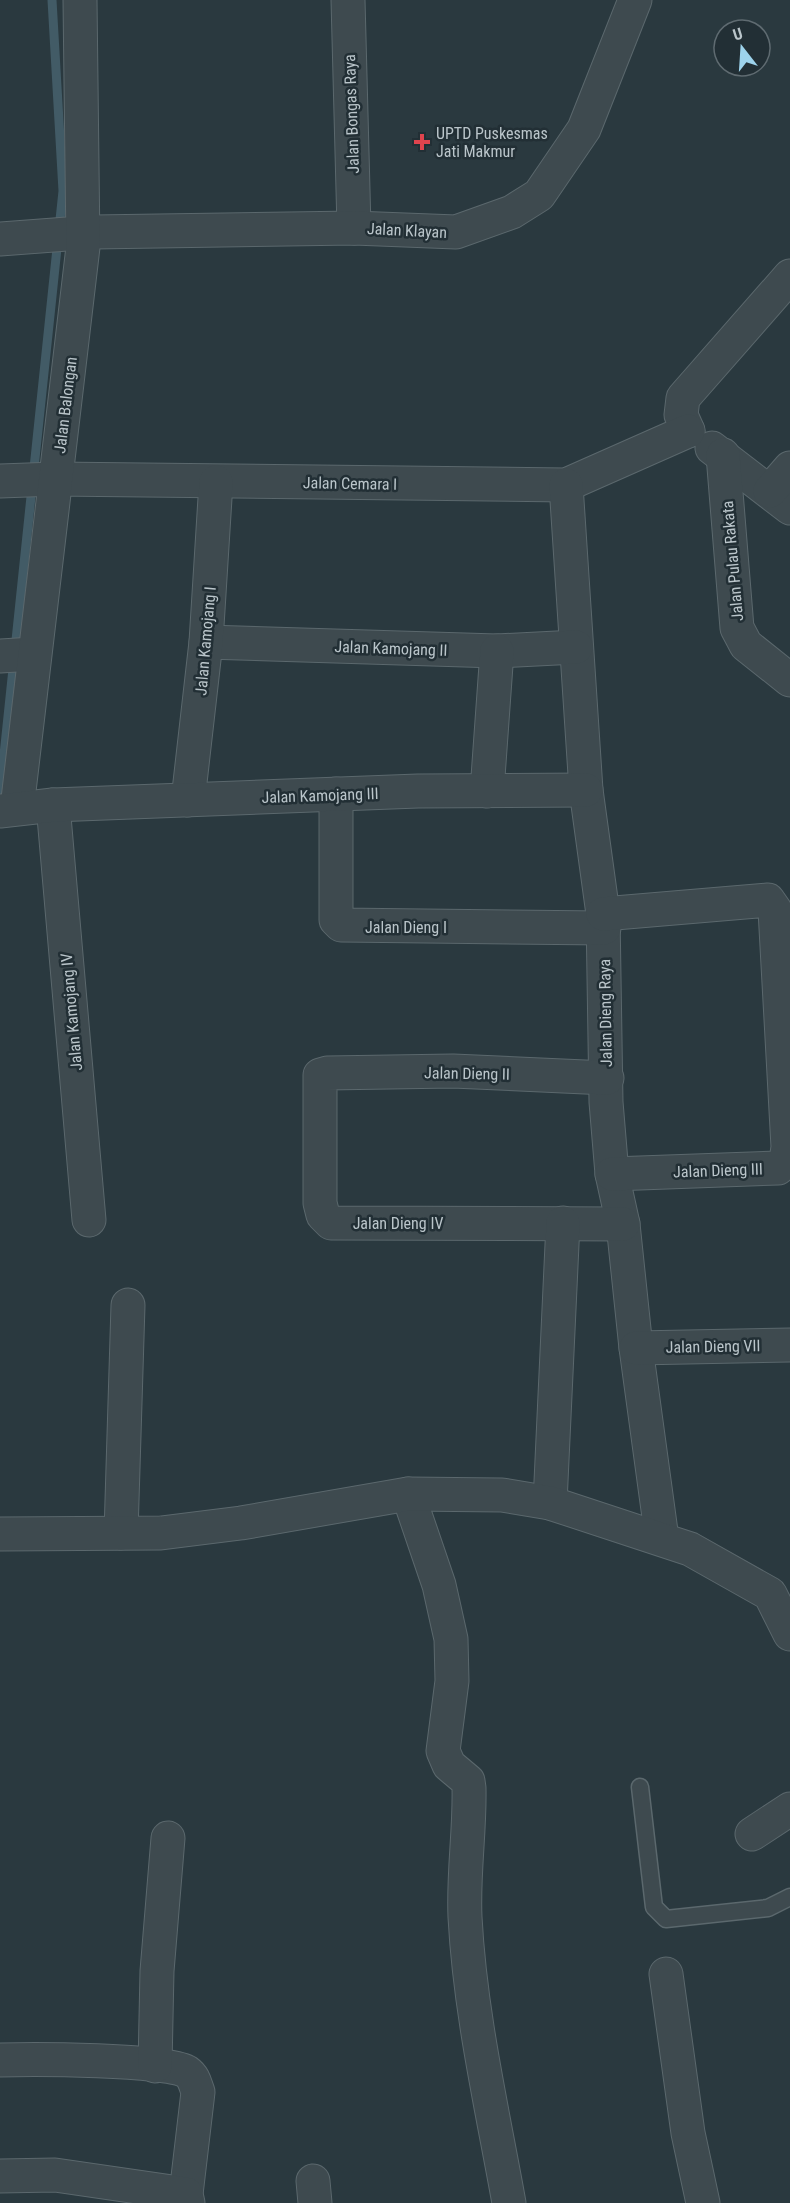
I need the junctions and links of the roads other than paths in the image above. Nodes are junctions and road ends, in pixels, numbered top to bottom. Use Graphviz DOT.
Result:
graph roads {
  1 [pos="80,0"];
  2 [pos="348,0"];
  3 [pos="635,0"];
  4 [pos="354,228"];
  5 [pos="66,234"];
  6 [pos="0,239"];
  7 [pos="790,276"];
  8 [pos="688,431"];
  9 [pos="723,455"];
  10 [pos="30,480"];
  11 [pos="216,482"];
  12 [pos="566,485"];
  13 [pos="783,489"];
  14 [pos="206,642"];
  15 [pos="576,647"];
  16 [pos="497,651"];
  17 [pos="16,655"];
  18 [pos="790,680"];
  19 [pos="586,790"];
  20 [pos="487,791"];
  21 [pos="336,794"];
  22 [pos="188,800"];
  23 [pos="53,805"];
  24 [pos="9,810"];
  25 [pos="603,921"];
  26 [pos="327,1073"];
  27 [pos="607,1078"];
  28 [pos="612,1174"];
  29 [pos="89,1220"];
  30 [pos="563,1223"];
  31 [pos="623,1224"];
  32 [pos="128,1305"];
  33 [pos="790,1345"];
  34 [pos="636,1348"];
  35 [pos="408,1494"];
  36 [pos="550,1503"];
  37 [pos="121,1533"];
  38 [pos="0,1534"];
  39 [pos="662,1539"];
  40 [pos="780,1592"];
  41 [pos="790,1634"];
  42 [pos="639,1787"];
  43 [pos="790,1809"];
  44 [pos="752,1834"];
  45 [pos="168,1838"];
  46 [pos="790,1897"];
  47 [pos="666,1974"];
  48 [pos="0,2060"];
  49 [pos="155,2066"];
  50 [pos="0,2176"];
  51 [pos="187,2199"];
  52 [pos="508,2203"];
  53 [pos="703,2203"];
  1 -- 5 [label="street, Jalan Balongan"];
  2 -- 4 [label="street, Jalan Bongas Raya"];
  3 -- 4 [label="street, Jalan Klayan"];
  4 -- 5 [label="street, Jalan Klayan"];
  5 -- 6 [label="street, Jalan Klayan"];
  5 -- 10 [label="street, Jalan Balongan"];
  7 -- 8 [label="street"];
  8 -- 9 [label="street"];
  8 -- 12 [label="street, Jalan Cemara I"];
  9 -- 13 [label="street"];
  9 -- 18 [label="street, Jalan Pulau Rakata"];
  10 -- 11 [label="street, Jalan Cemara I"];
  10 -- 17 [label="street, Jalan Balongan"];
  11 -- 12 [label="street, Jalan Cemara I"];
  11 -- 14 [label="street, Jalan Kamojang I"];
  12 -- 15 [label="street, Jalan Dieng Raya"];
  14 -- 16 [label="street, Jalan Kamojang II"];
  14 -- 22 [label="street, Jalan Kamojang I"];
  15 -- 16 [label="street, Jalan Kamojang II"];
  15 -- 19 [label="street, Jalan Dieng Raya"];
  16 -- 20 [label="street"];
  17 -- 24 [label="street, Jalan Balongan"];
  19 -- 20 [label="street, Jalan Kamojang III"];
  19 -- 25 [label="street, Jalan Dieng Raya"];
  20 -- 21 [label="street, Jalan Kamojang III"];
  21 -- 22 [label="street, Jalan Kamojang III"];
  21 -- 25 [label="street, Jalan Dieng I"];
  22 -- 23 [label="street, Jalan Kamojang III"];
  23 -- 24 [label="street, Jalan Kamojang III"];
  23 -- 29 [label="street, Jalan Kamojang IV"];
  25 -- 27 [label="street, Jalan Dieng Raya"];
  25 -- 28 [label="street, Jalan Dieng III"];
  26 -- 27 [label="street, Jalan Dieng II"];
  26 -- 30 [label="street, Jalan Dieng IV"];
  27 -- 28 [label="street, Jalan Dieng Raya"];
  28 -- 31 [label="street, Jalan Dieng Raya"];
  30 -- 31 [label="street, Jalan Dieng IV"];
  30 -- 36 [label="street"];
  31 -- 34 [label="street, Jalan Dieng Raya"];
  32 -- 37 [label="street"];
  33 -- 34 [label="street, Jalan Dieng VII"];
  34 -- 39 [label="street, Jalan Dieng Raya"];
  35 -- 36 [label="street"];
  35 -- 37 [label="street"];
  35 -- 52 [label="street"];
  36 -- 39 [label="street"];
  37 -- 38 [label="street"];
  39 -- 40 [label="street"];
  40 -- 41 [label="street"];
  42 -- 46 [label="lane"];
  43 -- 44 [label="street"];
  45 -- 49 [label="street"];
  47 -- 53 [label="street"];
  48 -- 49 [label="street"];
  49 -- 51 [label="street"];
  50 -- 51 [label="street"];
}
